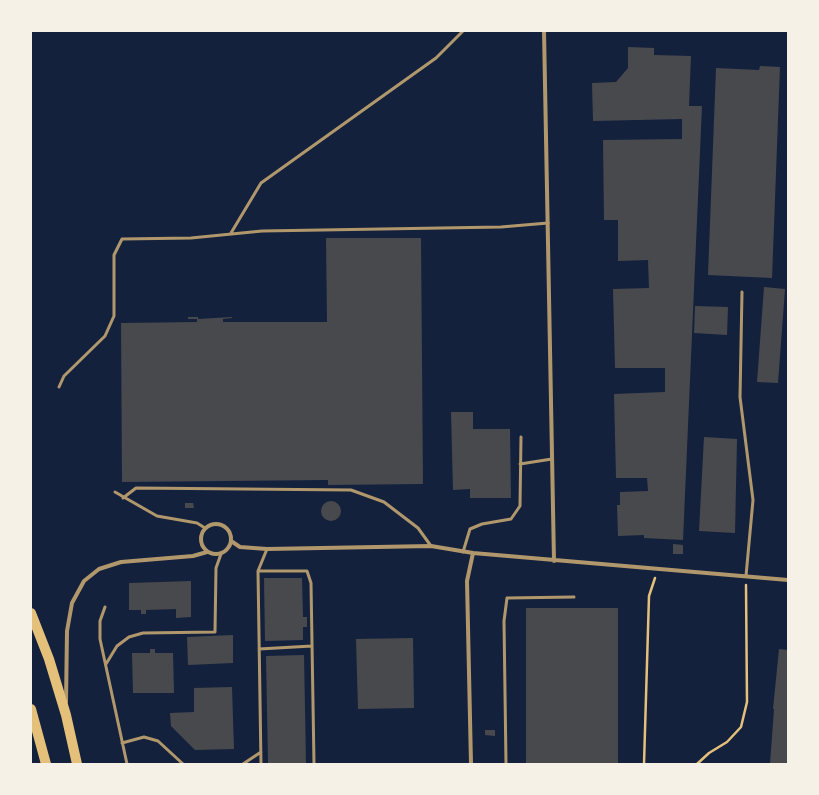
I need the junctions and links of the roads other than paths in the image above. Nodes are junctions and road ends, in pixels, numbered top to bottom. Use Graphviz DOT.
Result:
graph roads {
  1 [pos="463,31"];
  2 [pos="544,31"];
  3 [pos="548,223"];
  4 [pos="231,233"];
  5 [pos="742,292"];
  6 [pos="59,387"];
  7 [pos="521,437"];
  8 [pos="552,460"];
  9 [pos="520,464"];
  10 [pos="115,492"];
  11 [pos="123,498"];
  12 [pos="205,528"];
  13 [pos="231,541"];
  14 [pos="431,546"];
  15 [pos="267,549"];
  16 [pos="208,552"];
  17 [pos="463,552"];
  18 [pos="473,553"];
  19 [pos="221,554"];
  20 [pos="554,561"];
  21 [pos="258,571"];
  22 [pos="746,576"];
  23 [pos="788,580"];
  24 [pos="574,597"];
  25 [pos="105,607"];
  26 [pos="31,613"];
  27 [pos="312,646"];
  28 [pos="259,649"];
  29 [pos="106,664"];
  30 [pos="31,709"];
  31 [pos="66,715"];
  32 [pos="122,743"];
  33 [pos="261,752"];
  34 [pos="46,764"];
  35 [pos="77,764"];
  36 [pos="127,764"];
  37 [pos="183,764"];
  38 [pos="243,764"];
  39 [pos="261,764"];
  40 [pos="314,764"];
  41 [pos="471,764"];
  42 [pos="506,764"];
  1 -- 4 [label="lane"];
  2 -- 3 [label="street"];
  3 -- 4 [label="lane"];
  3 -- 8 [label="street"];
  4 -- 6 [label="lane"];
  5 -- 22 [label="lane"];
  7 -- 9 [label="lane"];
  8 -- 9 [label="lane"];
  8 -- 20 [label="street"];
  9 -- 17 [label="lane"];
  10 -- 11 [label="lane"];
  11 -- 12 [label="lane"];
  11 -- 14 [label="lane"];
  12 -- 13 [label="street"];
  12 -- 16 [label="street"];
  13 -- 15 [label="street"];
  13 -- 19 [label="street"];
  14 -- 15 [label="street"];
  14 -- 17 [label="street"];
  15 -- 21 [label="lane"];
  16 -- 19 [label="street"];
  16 -- 31 [label="street"];
  17 -- 18 [label="street"];
  18 -- 20 [label="street"];
  18 -- 41 [label="street"];
  19 -- 29 [label="lane"];
  20 -- 22 [label="street"];
  21 -- 27 [label="lane"];
  21 -- 28 [label="lane"];
  22 -- 23 [label="street"];
  24 -- 42 [label="lane"];
  25 -- 29 [label="lane"];
  26 -- 31 [label="main road"];
  27 -- 28 [label="lane"];
  27 -- 40 [label="lane"];
  28 -- 33 [label="lane"];
  29 -- 32 [label="lane"];
  30 -- 34 [label="main road"];
  31 -- 35 [label="main road"];
  32 -- 36 [label="lane"];
  32 -- 37 [label="lane"];
  33 -- 38 [label="lane"];
  33 -- 39 [label="lane"];
}
